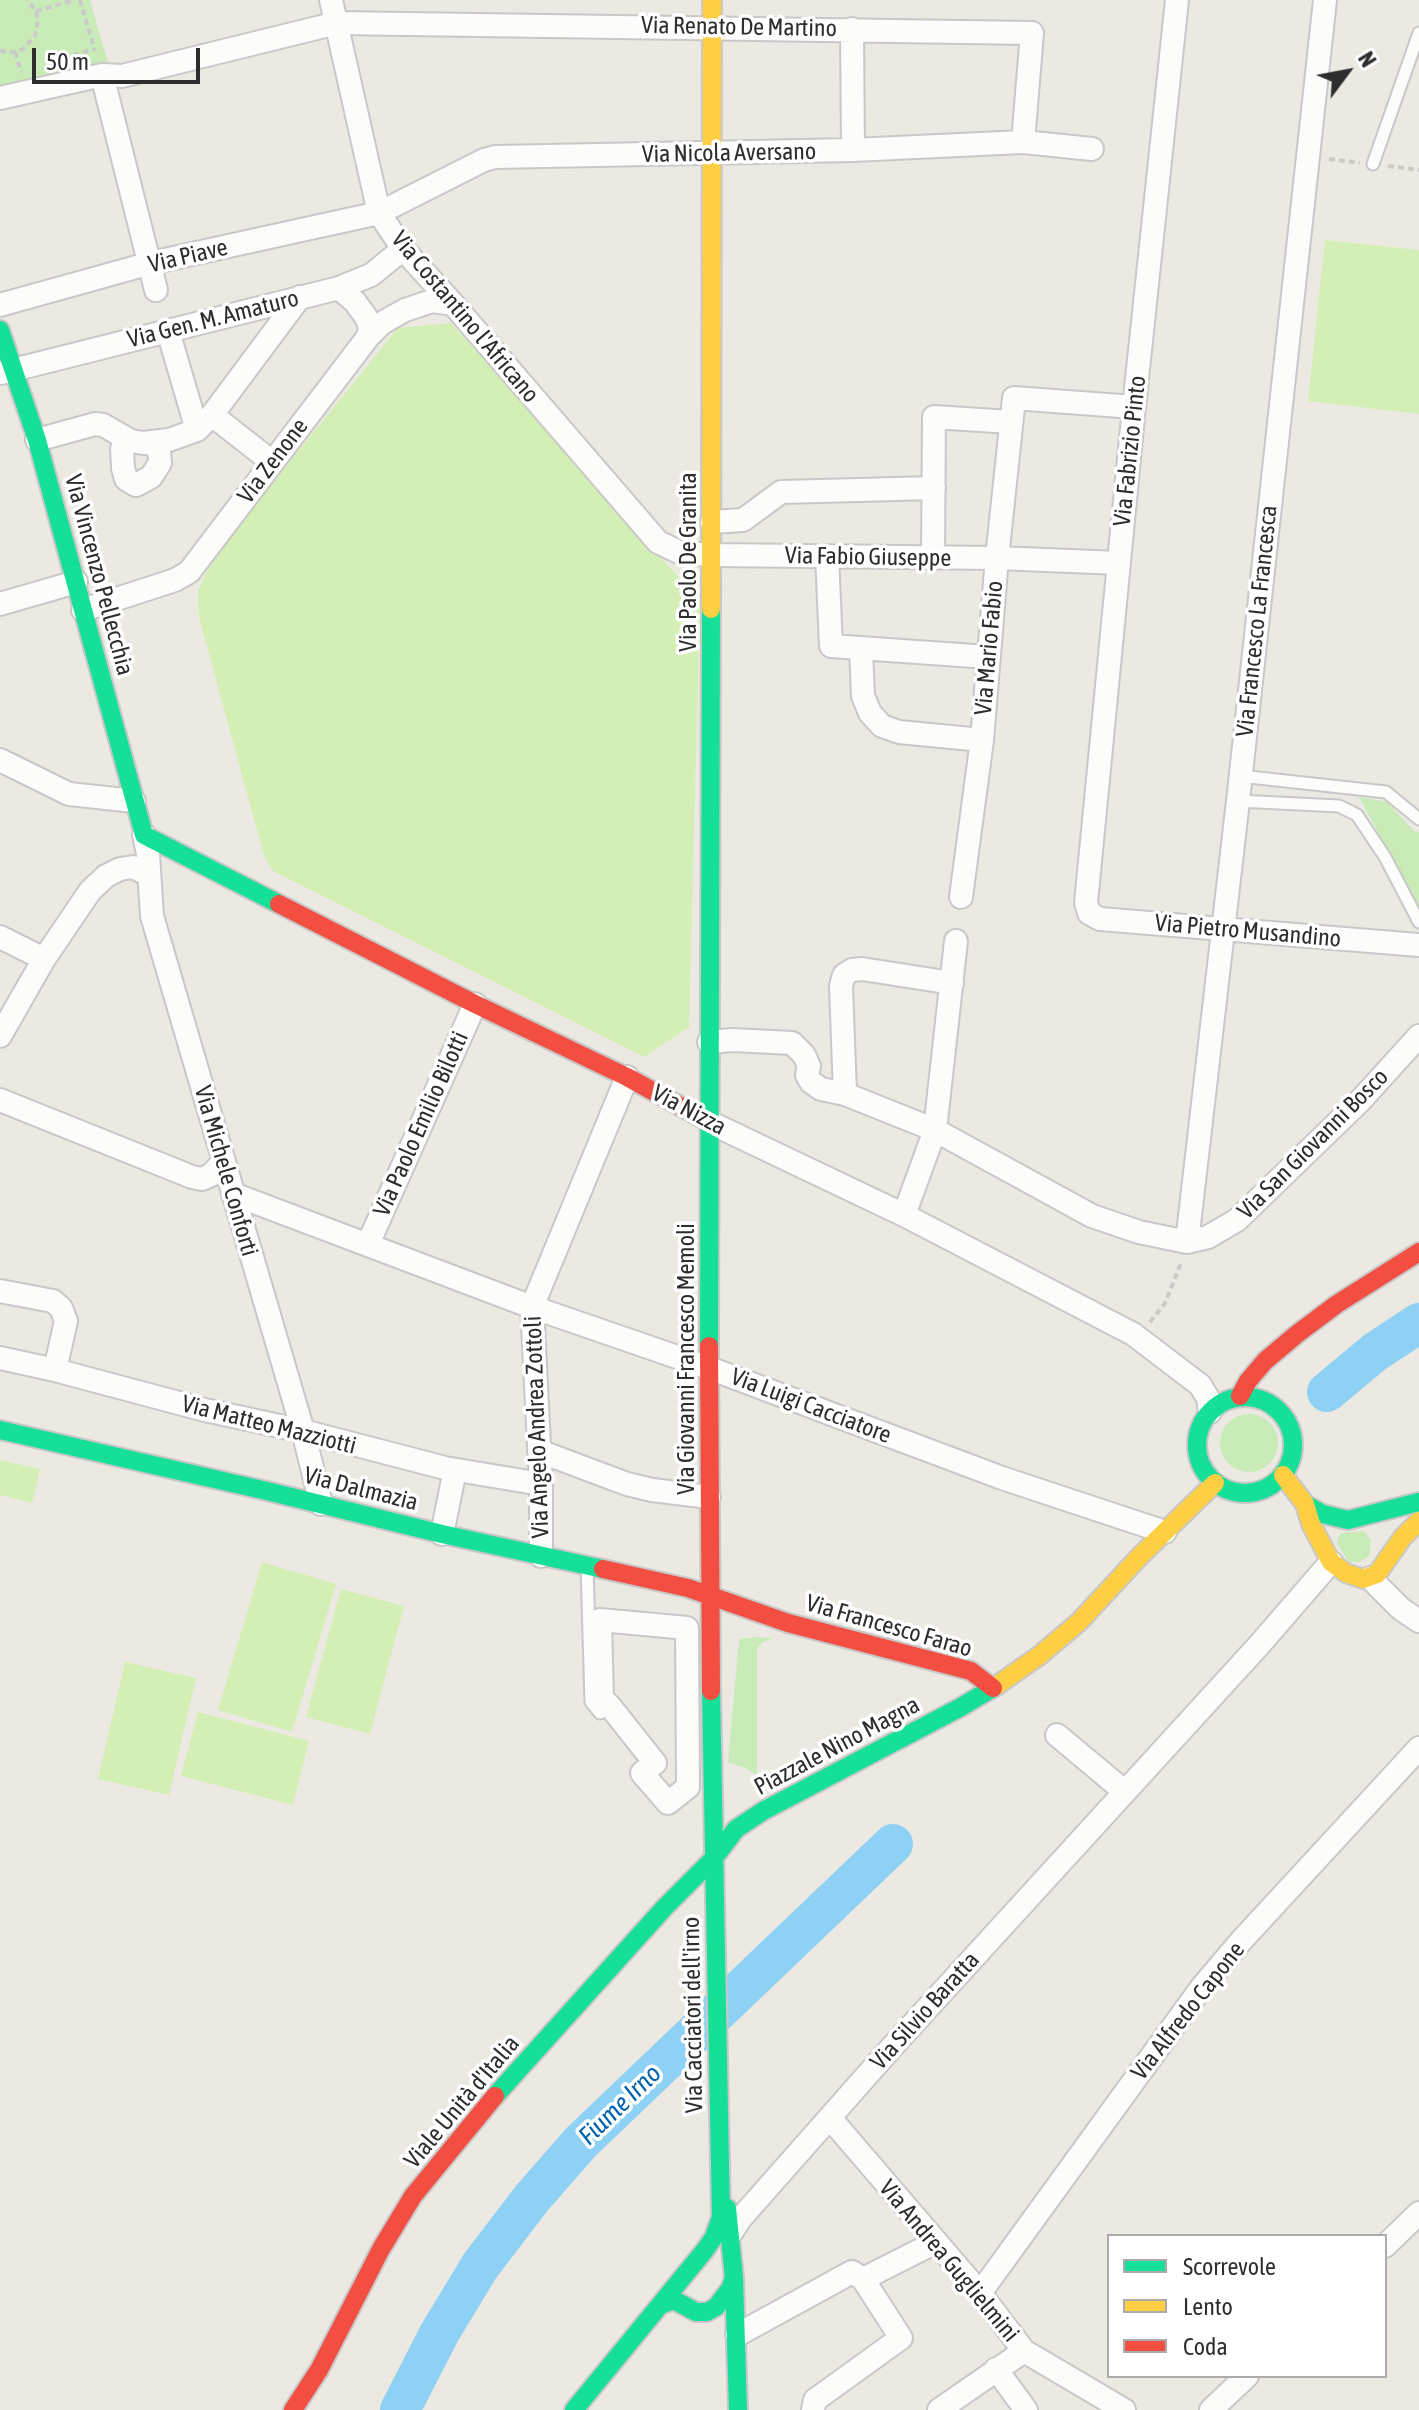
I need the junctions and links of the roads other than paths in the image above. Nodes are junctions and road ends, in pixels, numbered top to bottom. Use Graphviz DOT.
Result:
graph roads {
  1 [pos="331,0"];
  2 [pos="712,0"];
  3 [pos="1177,0"];
  4 [pos="1325,0"];
  5 [pos="337,23"];
  6 [pos="712,27"];
  7 [pos="852,29"];
  8 [pos="1419,33"];
  9 [pos="107,69"];
  10 [pos="0,98"];
  11 [pos="1023,142"];
  12 [pos="1092,149"];
  13 [pos="853,150"];
  14 [pos="710,153"];
  15 [pos="1373,164"];
  16 [pos="379,213"];
  17 [pos="403,249"];
  18 [pos="151,263"];
  19 [pos="339,288"];
  20 [pos="156,290"];
  21 [pos="300,297"];
  22 [pos="453,304"];
  23 [pos="0,305"];
  24 [pos="0,330"];
  25 [pos="168,331"];
  26 [pos="368,337"];
  27 [pos="8,372"];
  28 [pos="1134,407"];
  29 [pos="204,422"];
  30 [pos="1011,422"];
  31 [pos="37,440"];
  32 [pos="272,462"];
  33 [pos="934,488"];
  34 [pos="712,522"];
  35 [pos="712,555"];
  36 [pos="827,556"];
  37 [pos="933,557"];
  38 [pos="997,558"];
  39 [pos="1119,563"];
  40 [pos="76,582"];
  41 [pos="0,604"];
  42 [pos="83,610"];
  43 [pos="861,648"];
  44 [pos="988,657"];
  45 [pos="982,740"];
  46 [pos="0,760"];
  47 [pos="1240,776"];
  48 [pos="134,801"];
  49 [pos="1238,801"];
  50 [pos="1419,819"];
  51 [pos="144,835"];
  52 [pos="149,875"];
  53 [pos="961,897"];
  54 [pos="1086,903"];
  55 [pos="1419,922"];
  56 [pos="1222,929"];
  57 [pos="0,937"];
  58 [pos="956,941"];
  59 [pos="1419,945"];
  60 [pos="44,959"];
  61 [pos="952,983"];
  62 [pos="475,1004"];
  63 [pos="0,1036"];
  64 [pos="1419,1036"];
  65 [pos="709,1042"];
  66 [pos="627,1077"];
  67 [pos="845,1094"];
  68 [pos="0,1100"];
  69 [pos="711,1123"];
  70 [pos="935,1130"];
  71 [pos="223,1162"];
  72 [pos="233,1194"];
  73 [pos="904,1215"];
  74 [pos="1187,1242"];
  75 [pos="368,1244"];
  76 [pos="1419,1252"];
  77 [pos="0,1291"];
  78 [pos="532,1307"];
  79 [pos="0,1358"];
  80 [pos="709,1368"];
  81 [pos="55,1370"];
  82 [pos="1240,1396"];
  83 [pos="1210,1412"];
  84 [pos="0,1430"];
  85 [pos="303,1431"];
  86 [pos="539,1451"];
  87 [pos="455,1470"];
  88 [pos="1283,1475"];
  89 [pos="1215,1483"];
  90 [pos="541,1484"];
  91 [pos="709,1497"];
  92 [pos="1419,1502"];
  93 [pos="321,1504"];
  94 [pos="1305,1504"];
  95 [pos="1419,1521"];
  96 [pos="1165,1532"];
  97 [pos="442,1534"];
  98 [pos="1414,1554"];
  99 [pos="541,1556"];
  100 [pos="1331,1562"];
  101 [pos="587,1566"];
  102 [pos="1370,1578"];
  103 [pos="688,1588"];
  104 [pos="710,1594"];
  105 [pos="1419,1621"];
  106 [pos="687,1628"];
  107 [pos="993,1688"];
  108 [pos="600,1713"];
  109 [pos="1057,1735"];
  110 [pos="1419,1748"];
  111 [pos="711,1790"];
  112 [pos="1124,1791"];
  113 [pos="763,1811"];
  114 [pos="714,1858"];
  115 [pos="665,1907"];
  116 [pos="715,1929"];
  117 [pos="830,2118"];
  118 [pos="1419,2213"];
  119 [pos="725,2231"];
  120 [pos="936,2242"];
  121 [pos="1387,2244"];
  122 [pos="734,2278"];
  123 [pos="863,2279"];
  124 [pos="980,2293"];
  125 [pos="660,2305"];
  126 [pos="737,2335"];
  127 [pos="1024,2351"];
  128 [pos="996,2369"];
  129 [pos="1245,2378"];
  130 [pos="293,2410"];
  131 [pos="574,2410"];
  132 [pos="738,2410"];
  133 [pos="813,2410"];
  134 [pos="939,2410"];
  135 [pos="1026,2410"];
  136 [pos="1124,2410"];
  137 [pos="1211,2410"];
  1 -- 5 [label="street, Via Costantino l'Africano"];
  2 -- 6 [label="main road, Via Paolo De Granita"];
  3 -- 28 [label="street, Via Fabrizio Pinto"];
  4 -- 47 [label="street, Via Francesco La Francesca"];
  5 -- 6 [label="street, Via Renato De Martino"];
  5 -- 9 [label="street, Via Renato De Martino"];
  5 -- 16 [label="street, Via Costantino l'Africano"];
  6 -- 7 [label="street, Via Renato De Martino"];
  6 -- 14 [label="main road, Via Paolo De Granita"];
  7 -- 11 [label="street, Via Renato De Martino"];
  7 -- 13 [label="street"];
  8 -- 15 [label="lane"];
  9 -- 10 [label="street, Via Renato De Martino"];
  9 -- 18 [label="street"];
  11 -- 12 [label="street, Via Nicola Aversano"];
  11 -- 13 [label="street, Via Nicola Aversano"];
  13 -- 14 [label="street, Via Nicola Aversano"];
  14 -- 16 [label="street, Via Nicola Aversano"];
  14 -- 34 [label="main road, Via Paolo De Granita"];
  16 -- 17 [label="street, Via Costantino l'Africano"];
  16 -- 18 [label="street, Via Piave"];
  17 -- 19 [label="street, Via Gen. M. Amaturo"];
  17 -- 22 [label="street, Via Costantino l'Africano"];
  18 -- 20 [label="street"];
  18 -- 23 [label="street, Via Piave"];
  19 -- 21 [label="street, Via Gen. M. Amaturo"];
  19 -- 26 [label="street"];
  21 -- 25 [label="street, Via Gen. M. Amaturo"];
  21 -- 29 [label="street"];
  22 -- 26 [label="street, Via Zenone"];
  22 -- 35 [label="street, Via Costantino l'Africano"];
  24 -- 27 [label="main road, Via Vincenzo Pellecchia"];
  25 -- 27 [label="street, Via Gen. M. Amaturo"];
  25 -- 29 [label="street"];
  26 -- 32 [label="street, Via Zenone"];
  27 -- 31 [label="main road, Via Vincenzo Pellecchia"];
  28 -- 30 [label="street, Via Mario Fabio"];
  28 -- 39 [label="street, Via Fabrizio Pinto"];
  29 -- 31 [label="street"];
  29 -- 32 [label="street"];
  30 -- 33 [label="street"];
  30 -- 38 [label="street, Via Mario Fabio"];
  31 -- 40 [label="main road, Via Vincenzo Pellecchia"];
  32 -- 42 [label="street, Via Zenone"];
  33 -- 34 [label="street"];
  33 -- 37 [label="street"];
  34 -- 35 [label="main road, Via Paolo De Granita"];
  35 -- 36 [label="street, Via Fabio Giuseppe"];
  35 -- 65 [label="main road, Via Paolo De Granita"];
  36 -- 37 [label="street, Via Fabio Giuseppe"];
  36 -- 43 [label="street"];
  37 -- 38 [label="street, Via Fabio Giuseppe"];
  38 -- 39 [label="street, Via Fabio Giuseppe"];
  38 -- 44 [label="street, Via Mario Fabio"];
  39 -- 54 [label="street, Via Fabrizio Pinto"];
  40 -- 41 [label="street"];
  40 -- 42 [label="main road, Via Vincenzo Pellecchia"];
  42 -- 48 [label="main road, Via Vincenzo Pellecchia"];
  43 -- 44 [label="street"];
  43 -- 45 [label="street"];
  44 -- 45 [label="street, Via Mario Fabio"];
  45 -- 53 [label="street, Via Mario Fabio"];
  46 -- 48 [label="street"];
  47 -- 49 [label="street, Via Francesco La Francesca"];
  47 -- 50 [label="lane"];
  48 -- 51 [label="main road, Via Vincenzo Pellecchia"];
  49 -- 55 [label="lane"];
  49 -- 56 [label="street, Via Francesco La Francesca"];
  51 -- 52 [label="street, Via Michele Conforti"];
  51 -- 62 [label="main road, Via Nizza"];
  52 -- 60 [label="street"];
  52 -- 71 [label="street, Via Michele Conforti"];
  54 -- 56 [label="street, Via Pietro Musandino"];
  56 -- 59 [label="street, Via Pietro Musandino"];
  56 -- 74 [label="street, Via Francesco La Francesca"];
  57 -- 60 [label="street"];
  58 -- 61 [label="street"];
  60 -- 63 [label="street"];
  61 -- 67 [label="street"];
  61 -- 70 [label="street"];
  62 -- 66 [label="main road, Via Nizza"];
  62 -- 75 [label="street, Via Paolo Emilio Bilotti"];
  64 -- 74 [label="street, Via San Giovanni Bosco"];
  65 -- 67 [label="street"];
  65 -- 69 [label="main road, Via Paolo De Granita"];
  66 -- 69 [label="main road, Via Nizza"];
  66 -- 78 [label="street, Via Angelo Andrea Zottoli"];
  67 -- 70 [label="street"];
  68 -- 71 [label="street"];
  69 -- 73 [label="street, Via Nizza"];
  69 -- 80 [label="main road, Via Giovanni Francesco Memoli"];
  70 -- 73 [label="street"];
  70 -- 74 [label="street"];
  71 -- 72 [label="street, Via Michele Conforti"];
  72 -- 75 [label="street, Via Luigi Cacciatore"];
  72 -- 85 [label="street, Via Michele Conforti"];
  73 -- 83 [label="street, Via Nizza"];
  75 -- 78 [label="street, Via Luigi Cacciatore"];
  76 -- 82 [label="main road"];
  77 -- 81 [label="street"];
  78 -- 80 [label="street, Via Luigi Cacciatore"];
  78 -- 86 [label="street, Via Angelo Andrea Zottoli"];
  79 -- 81 [label="street, Via Matteo Mazziotti"];
  80 -- 91 [label="main road, Via Giovanni Francesco Memoli"];
  80 -- 96 [label="street, Via Luigi Cacciatore"];
  81 -- 85 [label="street, Via Matteo Mazziotti"];
  82 -- 83 [label="main road"];
  82 -- 88 [label="main road"];
  83 -- 89 [label="main road"];
  84 -- 93 [label="main road, Via Dalmazia"];
  85 -- 87 [label="street, Via Matteo Mazziotti"];
  85 -- 93 [label="street, Via Michele Conforti"];
  86 -- 90 [label="street, Via Angelo Andrea Zottoli"];
  86 -- 91 [label="street"];
  87 -- 90 [label="street, Via Matteo Mazziotti"];
  87 -- 97 [label="street"];
  88 -- 89 [label="main road"];
  88 -- 94 [label="main road"];
  89 -- 96 [label="main road, Via Francesco Farao"];
  90 -- 99 [label="street, Via Angelo Andrea Zottoli"];
  91 -- 104 [label="main road, Via Giovanni Francesco Memoli"];
  92 -- 94 [label="main road"];
  93 -- 97 [label="main road, Via Dalmazia"];
  94 -- 100 [label="main road"];
  95 -- 98 [label="main road"];
  95 -- 102 [label="main road"];
  96 -- 107 [label="main road, Via Francesco Farao"];
  97 -- 99 [label="main road, Via Dalmazia"];
  99 -- 101 [label="main road, Via Dalmazia"];
  100 -- 102 [label="main road"];
  100 -- 112 [label="street, Via Silvio Baratta"];
  101 -- 103 [label="main road, Via Dalmazia"];
  101 -- 108 [label="lane"];
  102 -- 105 [label="street"];
  103 -- 104 [label="main road, Via Dalmazia"];
  103 -- 106 [label="street"];
  104 -- 107 [label="main road, Via Francesco Farao"];
  104 -- 111 [label="main road, Via Cacciatori dell'irno"];
  106 -- 106 [label="street"];
  107 -- 113 [label="main road, Piazzale Nino Magna"];
  109 -- 112 [label="street"];
  110 -- 124 [label="street, Via Alfredo Capone"];
  111 -- 113 [label="main road"];
  111 -- 114 [label="main road, Via Cacciatori dell'irno"];
  112 -- 117 [label="street, Via Silvio Baratta"];
  113 -- 114 [label="main road, Piazzale Nino Magna"];
  114 -- 115 [label="main road, Viale Unità d'Italia"];
  114 -- 116 [label="main road, Via Cacciatori dell'irno"];
  115 -- 116 [label="main road"];
  115 -- 130 [label="main road, Viale Unità d'Italia"];
  116 -- 119 [label="main road, Via Cacciatori dell'irno"];
  117 -- 119 [label="street, Via Silvio Baratta"];
  117 -- 120 [label="street, Via Andrea Guglielmini"];
  118 -- 121 [label="street"];
  119 -- 122 [label="main road"];
  119 -- 125 [label="main road, Via Silvio Baratta"];
  120 -- 123 [label="street"];
  120 -- 124 [label="street, Via Andrea Guglielmini"];
  122 -- 125 [label="main road"];
  122 -- 126 [label="main road"];
  123 -- 126 [label="street"];
  123 -- 133 [label="street"];
  124 -- 127 [label="street, Via Andrea Guglielmini"];
  125 -- 131 [label="main road, Via Silvio Baratta"];
  126 -- 132 [label="main road"];
  127 -- 128 [label="street"];
  127 -- 136 [label="street, Via Andrea Guglielmini"];
  128 -- 134 [label="street"];
  128 -- 135 [label="street"];
  129 -- 137 [label="street"];
}
